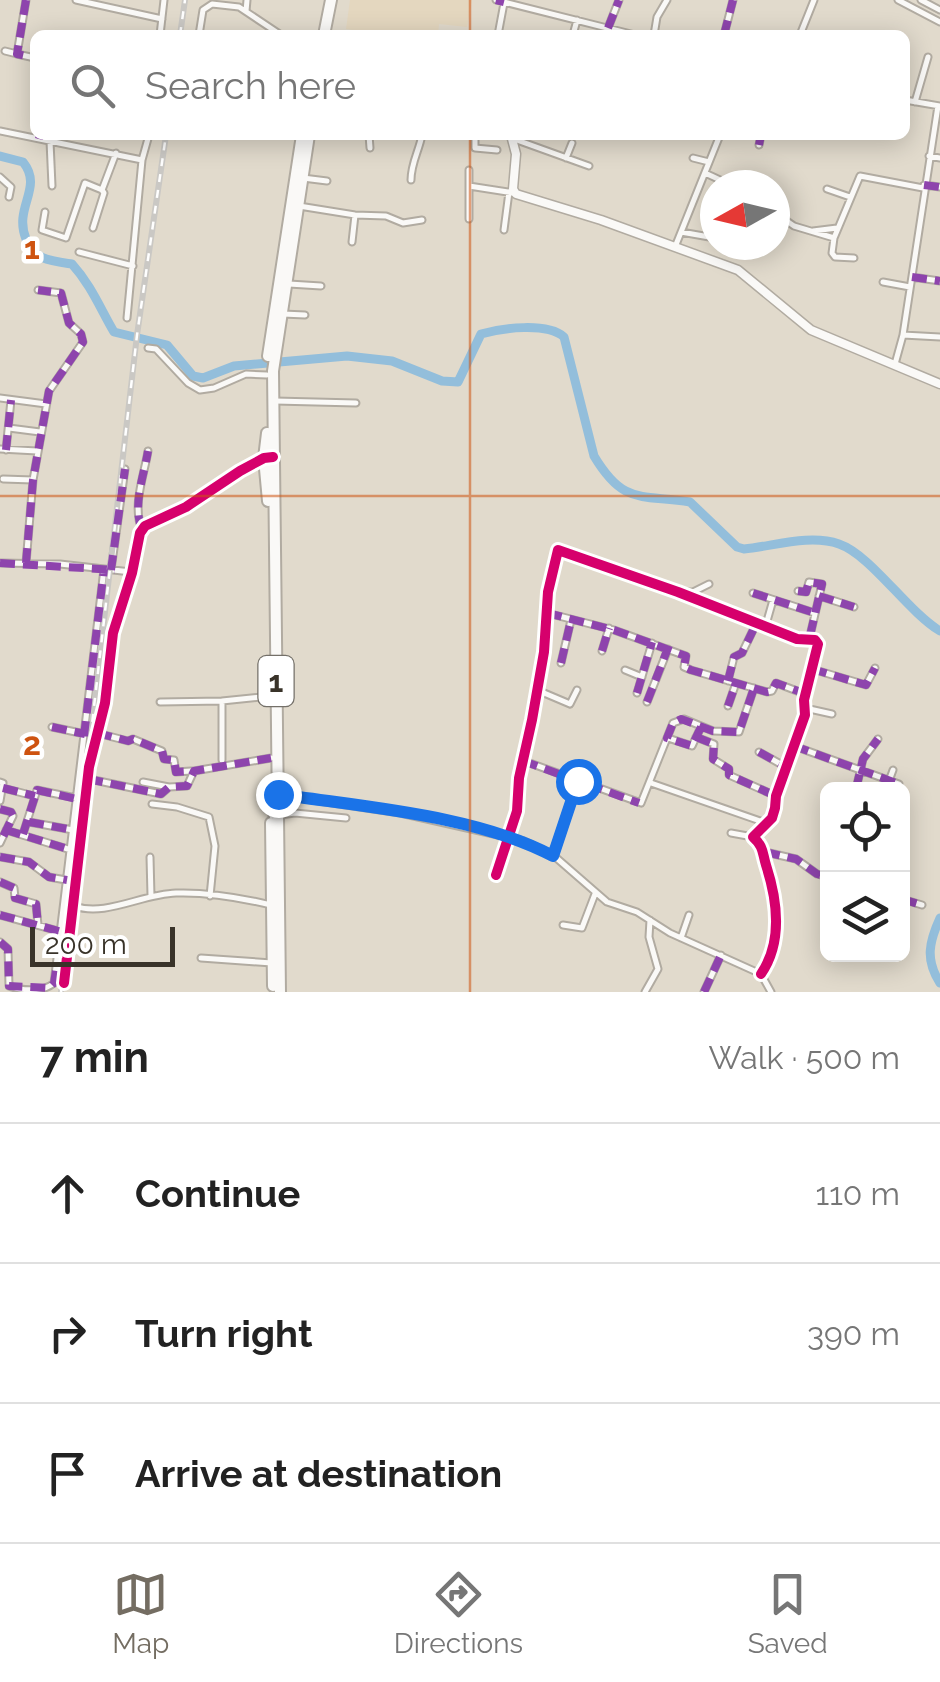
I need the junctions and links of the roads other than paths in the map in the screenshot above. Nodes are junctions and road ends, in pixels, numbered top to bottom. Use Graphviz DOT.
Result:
graph roads {
  1 [pos="26,0"];
  2 [pos="76,0"];
  3 [pos="164,0"];
  4 [pos="247,0"];
  5 [pos="496,0"];
  6 [pos="619,0"];
  7 [pos="667,0"];
  8 [pos="732,0"];
  9 [pos="814,0"];
  10 [pos="898,0"];
  11 [pos="921,0"];
  12 [pos="88,1"];
  13 [pos="327,1"];
  14 [pos="505,1"];
  15 [pos="940,10"];
  16 [pos="246,11"];
  17 [pos="162,19"];
  18 [pos="577,20"];
  19 [pos="940,22"];
  20 [pos="608,28"];
  21 [pos="161,30"];
  22 [pos="200,30"];
  23 [pos="274,30"];
  24 [pos="323,30"];
  25 [pos="499,30"];
  26 [pos="574,30"];
  27 [pos="616,30"];
  28 [pos="655,30"];
  29 [pos="725,30"];
  30 [pos="802,30"];
  31 [pos="5,51"];
  32 [pos="17,54"];
  33 [pos="30,57"];
  34 [pos="928,57"];
  35 [pos="910,101"];
  36 [pos="915,102"];
  37 [pos="939,106"];
  38 [pos="0,130"];
  39 [pos="30,135"];
  40 [pos="68,140"];
  41 [pos="148,140"];
  42 [pos="305,140"];
  43 [pos="306,140"];
  44 [pos="370,140"];
  45 [pos="421,140"];
  46 [pos="475,140"];
  47 [pos="513,140"];
  48 [pos="521,140"];
  49 [pos="718,140"];
  50 [pos="760,140"];
  51 [pos="50,141"];
  52 [pos="572,143"];
  53 [pos="66,144"];
  54 [pos="759,145"];
  55 [pos="370,148"];
  56 [pos="497,150"];
  57 [pos="116,153"];
  58 [pos="930,156"];
  59 [pos="566,158"];
  60 [pos="693,158"];
  61 [pos="940,158"];
  62 [pos="142,160"];
  63 [pos="709,162"];
  64 [pos="589,166"];
  65 [pos="469,170"];
  66 [pos="706,170"];
  67 [pos="0,177"];
  68 [pos="304,178"];
  69 [pos="411,180"];
  70 [pos="327,181"];
  71 [pos="700,185"];
  72 [pos="52,186"];
  73 [pos="470,186"];
  74 [pos="924,186"];
  75 [pos="940,187"];
  76 [pos="827,189"];
  77 [pos="102,190"];
  78 [pos="512,192"];
  79 [pos="9,197"];
  80 [pos="850,197"];
  81 [pos="299,206"];
  82 [pos="45,212"];
  83 [pos="355,215"];
  84 [pos="469,219"];
  85 [pos="422,220"];
  86 [pos="790,222"];
  87 [pos="840,226"];
  88 [pos="94,228"];
  89 [pos="504,230"];
  90 [pos="807,231"];
  91 [pos="681,232"];
  92 [pos="700,235"];
  93 [pos="834,238"];
  94 [pos="352,242"];
  95 [pos="675,247"];
  96 [pos="78,252"];
  97 [pos="854,258"];
  98 [pos="133,266"];
  99 [pos="912,277"];
  100 [pos="940,281"];
  101 [pos="883,282"];
  102 [pos="286,283"];
  103 [pos="321,286"];
  104 [pos="910,288"];
  105 [pos="38,290"];
  106 [pos="280,314"];
  107 [pos="305,315"];
  108 [pos="127,318"];
  109 [pos="902,334"];
  110 [pos="940,337"];
  111 [pos="272,347"];
  112 [pos="148,348"];
  113 [pos="894,364"];
  114 [pos="269,372"];
  115 [pos="940,384"];
  116 [pos="0,398"];
  117 [pos="11,400"];
  118 [pos="270,401"];
  119 [pos="46,404"];
  120 [pos="356,404"];
  121 [pos="8,428"];
  122 [pos="40,432"];
  123 [pos="3,450"];
  124 [pos="37,451"];
  125 [pos="148,451"];
  126 [pos="269,458"];
  127 [pos="125,469"];
  128 [pos="3,479"];
  129 [pos="32,480"];
  130 [pos="142,530"];
  131 [pos="0,563"];
  132 [pos="26,563"];
  133 [pos="108,569"];
  134 [pos="132,572"];
  135 [pos="709,584"];
  136 [pos="798,591"];
  137 [pos="678,592"];
  138 [pos="753,592"];
  139 [pos="819,596"];
  140 [pos="774,600"];
  141 [pos="854,607"];
  142 [pos="815,613"];
  143 [pos="547,614"];
  144 [pos="571,620"];
  145 [pos="756,624"];
  146 [pos="608,628"];
  147 [pos="765,628"];
  148 [pos="810,640"];
  149 [pos="652,642"];
  150 [pos="668,648"];
  151 [pos="602,651"];
  152 [pos="561,663"];
  153 [pos="875,668"];
  154 [pos="812,669"];
  155 [pos="624,670"];
  156 [pos="642,676"];
  157 [pos="728,681"];
  158 [pos="736,683"];
  159 [pos="754,688"];
  160 [pos="537,690"];
  161 [pos="577,690"];
  162 [pos="637,693"];
  163 [pos="806,694"];
  164 [pos="270,696"];
  165 [pos="222,701"];
  166 [pos="160,702"];
  167 [pos="648,702"];
  168 [pos="728,706"];
  169 [pos="806,708"];
  170 [pos="832,714"];
  171 [pos="52,727"];
  172 [pos="701,727"];
  173 [pos="84,734"];
  174 [pos="97,734"];
  175 [pos="667,738"];
  176 [pos="696,738"];
  177 [pos="878,739"];
  178 [pos="794,746"];
  179 [pos="760,752"];
  180 [pos="271,758"];
  181 [pos="222,760"];
  182 [pos="523,761"];
  183 [pos="786,767"];
  184 [pos="861,770"];
  185 [pos="893,770"];
  186 [pos="194,771"];
  187 [pos="88,779"];
  188 [pos="578,781"];
  189 [pos="889,781"];
  190 [pos="143,782"];
  191 [pos="651,782"];
  192 [pos="858,782"];
  193 [pos="892,782"];
  194 [pos="2,785"];
  195 [pos="170,787"];
  196 [pos="275,794"];
  197 [pos="35,796"];
  198 [pos="776,796"];
  199 [pos="77,799"];
  200 [pos="152,804"];
  201 [pos="0,805"];
  202 [pos="275,816"];
  203 [pos="346,818"];
  204 [pos="29,822"];
  205 [pos="768,823"];
  206 [pos="6,830"];
  207 [pos="74,830"];
  208 [pos="731,833"];
  209 [pos="24,834"];
  210 [pos="753,837"];
  211 [pos="510,838"];
  212 [pos="0,844"];
  213 [pos="71,850"];
  214 [pos="765,852"];
  215 [pos="0,856"];
  216 [pos="553,856"];
  217 [pos="150,857"];
  218 [pos="496,875"];
  219 [pos="820,875"];
  220 [pos="67,880"];
  221 [pos="0,882"];
  222 [pos="595,894"];
  223 [pos="151,896"];
  224 [pos="210,896"];
  225 [pos="910,901"];
  226 [pos="271,905"];
  227 [pos="922,905"];
  228 [pos="74,906"];
  229 [pos="0,915"];
  230 [pos="689,915"];
  231 [pos="650,920"];
  232 [pos="38,925"];
  233 [pos="564,925"];
  234 [pos="62,932"];
  235 [pos="681,938"];
  236 [pos="0,942"];
  237 [pos="721,956"];
  238 [pos="201,958"];
  239 [pos="272,962"];
  240 [pos="761,974"];
  241 [pos="64,983"];
  242 [pos="276,992"];
  243 [pos="646,992"];
  244 [pos="704,992"];
  245 [pos="772,992"];
  1 -- 32 [label="street"];
  2 -- 12 [label="street"];
  3 -- 17 [label="street"];
  4 -- 16 [label="street"];
  5 -- 14 [label="street"];
  6 -- 20 [label="street"];
  7 -- 28 [label="street"];
  8 -- 29 [label="street"];
  9 -- 30 [label="street"];
  10 -- 19 [label="street"];
  11 -- 15 [label="street"];
  12 -- 17 [label="street"];
  13 -- 24 [label="highway"];
  14 -- 18 [label="street"];
  14 -- 25 [label="street"];
  16 -- 22 [label="street"];
  16 -- 23 [label="street"];
  17 -- 21 [label="street"];
  18 -- 20 [label="street"];
  18 -- 26 [label="street"];
  20 -- 27 [label="street"];
  31 -- 32 [label="street"];
  32 -- 33 [label="street"];
  34 -- 36 [label="street"];
  35 -- 36 [label="street"];
  36 -- 37 [label="street"];
  37 -- 58 [label="street"];
  38 -- 39 [label="street"];
  40 -- 53 [label="street"];
  41 -- 62 [label="street"];
  42 -- 111 [label="highway, 1"];
  43 -- 68 [label="highway, 1"];
  44 -- 55 [label="street"];
  45 -- 69 [label="street"];
  46 -- 56 [label="street"];
  47 -- 78 [label="main road"];
  48 -- 59 [label="street"];
  49 -- 63 [label="street"];
  50 -- 54 [label="street"];
  51 -- 53 [label="street"];
  51 -- 72 [label="street"];
  52 -- 59 [label="street"];
  53 -- 57 [label="street"];
  57 -- 62 [label="street"];
  57 -- 77 [label="street"];
  58 -- 61 [label="street"];
  58 -- 74 [label="street"];
  59 -- 64 [label="street"];
  60 -- 63 [label="street"];
  62 -- 98 [label="street"];
  63 -- 66 [label="street"];
  65 -- 73 [label="street"];
  67 -- 79 [label="street"];
  68 -- 70 [label="street"];
  68 -- 81 [label="highway, 1"];
  71 -- 91 [label="street"];
  73 -- 78 [label="street"];
  73 -- 84 [label="street"];
  74 -- 75 [label="street"];
  74 -- 80 [label="street"];
  74 -- 99 [label="street"];
  76 -- 80 [label="street"];
  77 -- 82 [label="street"];
  77 -- 88 [label="street"];
  78 -- 89 [label="street"];
  78 -- 95 [label="main road"];
  80 -- 87 [label="street"];
  81 -- 83 [label="street"];
  81 -- 102 [label="highway, 1"];
  83 -- 85 [label="street"];
  83 -- 94 [label="street"];
  86 -- 90 [label="street"];
  87 -- 90 [label="street"];
  87 -- 93 [label="street"];
  90 -- 93 [label="street"];
  91 -- 92 [label="street"];
  91 -- 95 [label="street"];
  93 -- 97 [label="street"];
  95 -- 113 [label="main road"];
  96 -- 98 [label="street"];
  98 -- 108 [label="street"];
  99 -- 100 [label="street"];
  99 -- 104 [label="street"];
  101 -- 104 [label="street"];
  102 -- 103 [label="street"];
  102 -- 106 [label="highway, 1"];
  104 -- 109 [label="street"];
  105 -- 119 [label="street"];
  106 -- 107 [label="street"];
  106 -- 111 [label="highway, 1"];
  109 -- 110 [label="street"];
  109 -- 113 [label="street"];
  111 -- 114 [label="highway, 1"];
  112 -- 114 [label="street"];
  113 -- 115 [label="main road"];
  114 -- 118 [label="highway, 1"];
  116 -- 117 [label="street"];
  117 -- 119 [label="street"];
  117 -- 121 [label="street"];
  118 -- 120 [label="street"];
  118 -- 126 [label="highway, 1"];
  119 -- 122 [label="street"];
  121 -- 122 [label="street"];
  121 -- 123 [label="street"];
  122 -- 124 [label="street"];
  123 -- 124 [label="street"];
  124 -- 129 [label="street"];
  125 -- 130 [label="street"];
  126 -- 130 [label="street"];
  126 -- 164 [label="highway, 1"];
  126 -- 196 [label="highway, 1"];
  127 -- 133 [label="street"];
  128 -- 129 [label="street"];
  129 -- 132 [label="street"];
  130 -- 134 [label="street"];
  131 -- 132 [label="street"];
  132 -- 133 [label="street"];
  133 -- 134 [label="street"];
  133 -- 173 [label="street"];
  134 -- 174 [label="street"];
  135 -- 137 [label="street"];
  136 -- 139 [label="street"];
  137 -- 143 [label="street"];
  137 -- 145 [label="street"];
  138 -- 140 [label="street"];
  139 -- 141 [label="street"];
  139 -- 142 [label="street"];
  140 -- 142 [label="street"];
  140 -- 147 [label="street"];
  142 -- 148 [label="street"];
  143 -- 144 [label="street"];
  143 -- 160 [label="street"];
  144 -- 146 [label="street"];
  144 -- 152 [label="street"];
  145 -- 147 [label="street"];
  145 -- 157 [label="street"];
  146 -- 149 [label="street"];
  146 -- 151 [label="street"];
  147 -- 148 [label="street"];
  148 -- 154 [label="street"];
  149 -- 150 [label="street"];
  149 -- 156 [label="street"];
  150 -- 157 [label="street"];
  150 -- 167 [label="street"];
  153 -- 154 [label="street"];
  154 -- 163 [label="street"];
  155 -- 156 [label="street"];
  156 -- 162 [label="street"];
  157 -- 158 [label="street"];
  158 -- 159 [label="street"];
  158 -- 168 [label="street"];
  159 -- 163 [label="street"];
  159 -- 172 [label="street"];
  160 -- 161 [label="street"];
  160 -- 182 [label="street"];
  163 -- 169 [label="street"];
  164 -- 165 [label="street"];
  164 -- 180 [label="highway, 1"];
  165 -- 166 [label="street"];
  165 -- 181 [label="street"];
  169 -- 170 [label="street"];
  169 -- 178 [label="street"];
  171 -- 173 [label="street"];
  172 -- 175 [label="street"];
  172 -- 176 [label="street"];
  173 -- 199 [label="street"];
  174 -- 186 [label="street"];
  174 -- 187 [label="street"];
  175 -- 176 [label="street"];
  175 -- 191 [label="street"];
  176 -- 198 [label="street"];
  177 -- 184 [label="street"];
  178 -- 183 [label="street"];
  178 -- 184 [label="street"];
  179 -- 183 [label="street"];
  180 -- 186 [label="street"];
  180 -- 196 [label="highway, 1"];
  182 -- 188 [label="street"];
  182 -- 211 [label="street"];
  183 -- 198 [label="street"];
  184 -- 189 [label="street"];
  184 -- 192 [label="street"];
  185 -- 189 [label="street"];
  186 -- 195 [label="street"];
  187 -- 195 [label="street"];
  187 -- 228 [label="street"];
  188 -- 191 [label="street"];
  188 -- 216 [label="street"];
  189 -- 193 [label="street"];
  190 -- 195 [label="street"];
  191 -- 205 [label="street"];
  194 -- 197 [label="street"];
  194 -- 201 [label="street"];
  196 -- 202 [label="highway, 1"];
  196 -- 211 [label="street"];
  197 -- 199 [label="street"];
  197 -- 204 [label="street"];
  198 -- 205 [label="street"];
  199 -- 207 [label="street"];
  200 -- 224 [label="street"];
  201 -- 206 [label="street"];
  202 -- 203 [label="street"];
  202 -- 226 [label="highway, 1"];
  202 -- 242 [label="highway, 1"];
  204 -- 207 [label="street"];
  204 -- 209 [label="street"];
  205 -- 210 [label="street"];
  206 -- 209 [label="street"];
  206 -- 212 [label="street"];
  207 -- 213 [label="street"];
  208 -- 210 [label="street"];
  209 -- 213 [label="street"];
  210 -- 214 [label="street"];
  211 -- 216 [label="street"];
  211 -- 218 [label="street"];
  213 -- 220 [label="street"];
  214 -- 219 [label="street"];
  214 -- 240 [label="street"];
  215 -- 220 [label="street"];
  216 -- 222 [label="street"];
  217 -- 223 [label="street"];
  220 -- 234 [label="street"];
  221 -- 232 [label="street"];
  222 -- 231 [label="street"];
  222 -- 233 [label="street"];
  223 -- 224 [label="street"];
  223 -- 228 [label="street"];
  224 -- 226 [label="street"];
  225 -- 227 [label="street"];
  226 -- 239 [label="highway, 1"];
  228 -- 241 [label="street"];
  229 -- 232 [label="street"];
  230 -- 235 [label="street"];
  231 -- 235 [label="street"];
  231 -- 243 [label="street"];
  232 -- 234 [label="street"];
  234 -- 236 [label="street"];
  235 -- 237 [label="street"];
  237 -- 240 [label="street"];
  237 -- 244 [label="street"];
  238 -- 239 [label="street"];
  239 -- 242 [label="highway, 1"];
  240 -- 245 [label="street"];
}
